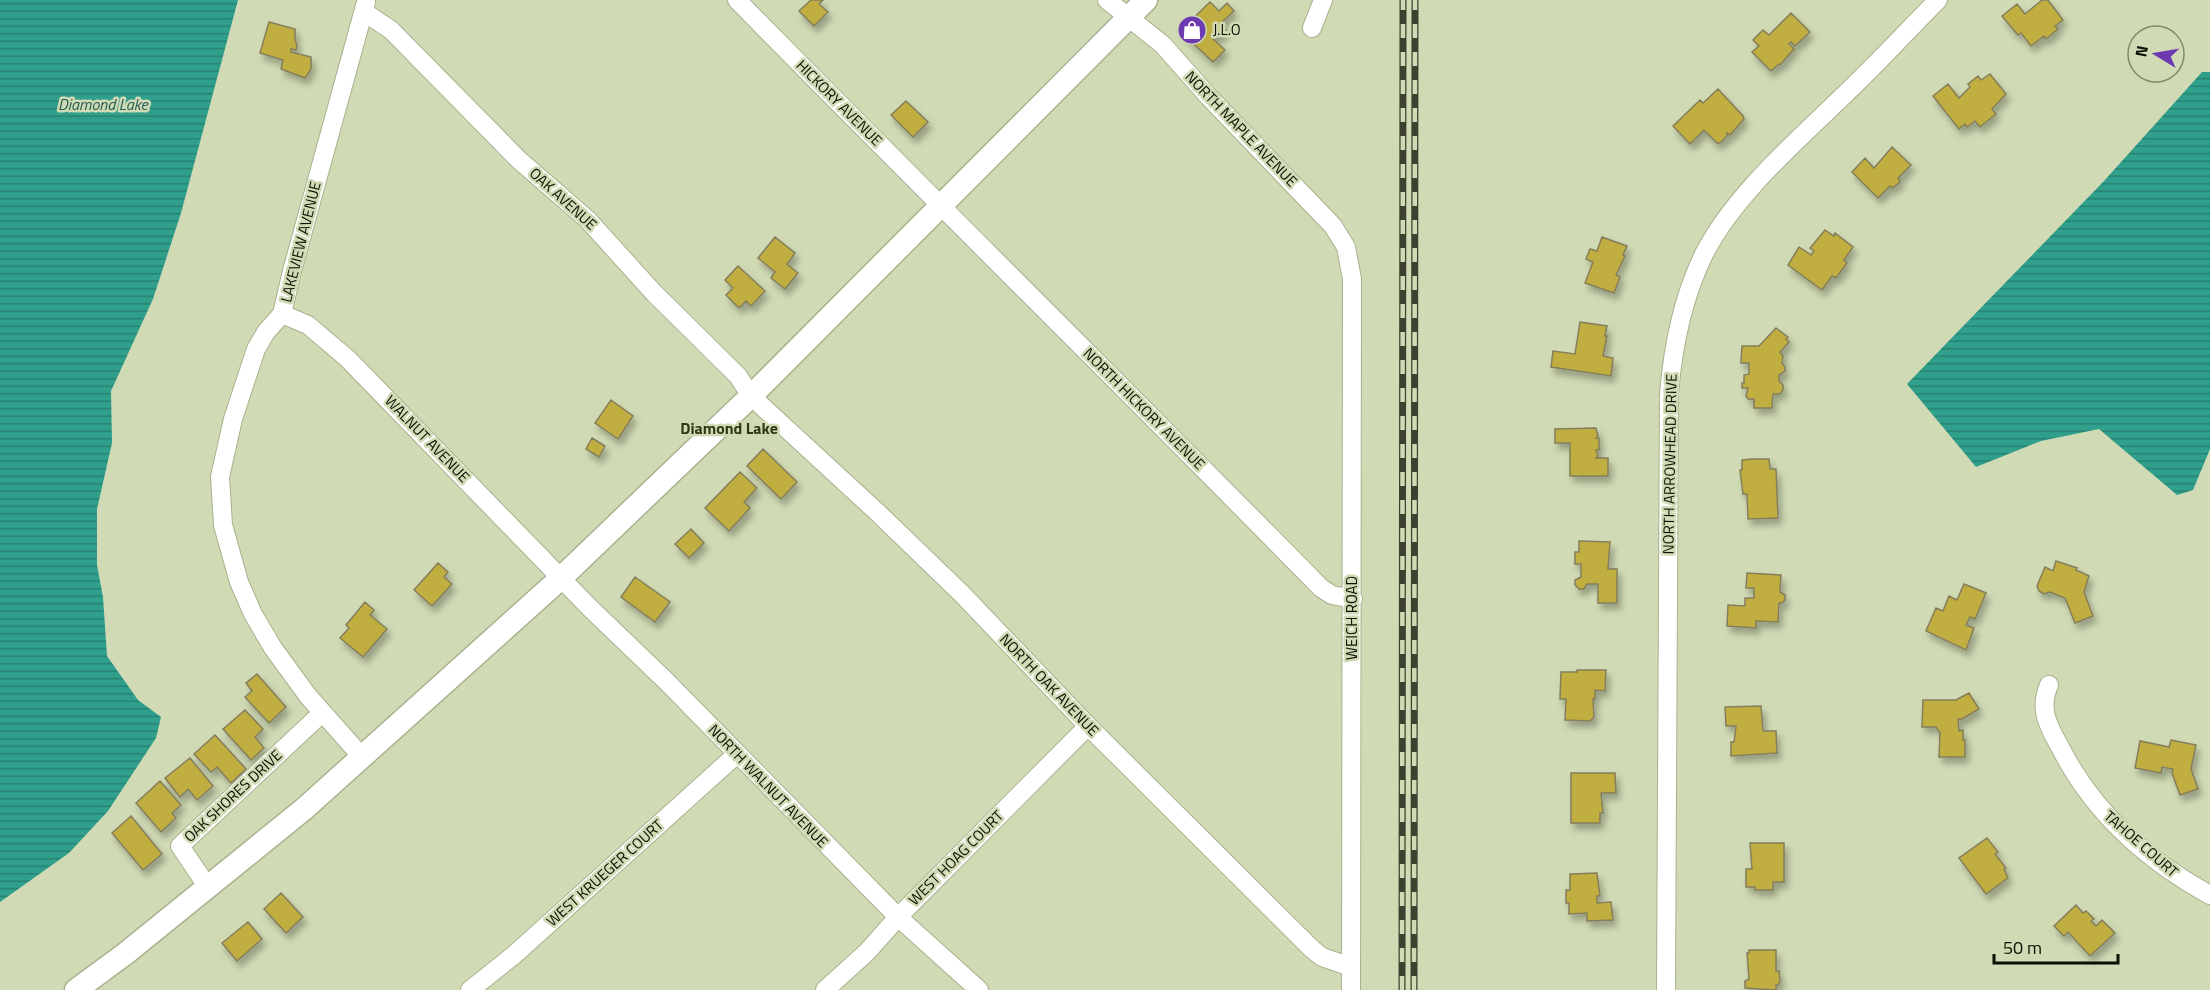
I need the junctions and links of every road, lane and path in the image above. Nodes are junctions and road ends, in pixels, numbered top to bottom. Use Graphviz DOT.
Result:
graph roads {
  1 [pos="736,0"];
  2 [pos="1107,0"];
  3 [pos="1146,0"];
  4 [pos="1323,0"];
  5 [pos="1938,0"];
  6 [pos="366,6"];
  7 [pos="1128,18"];
  8 [pos="1312,28"];
  9 [pos="943,205"];
  10 [pos="1346,247"];
  11 [pos="282,314"];
  12 [pos="751,396"];
  13 [pos="561,578"];
  14 [pos="1353,599"];
  15 [pos="2049,685"];
  16 [pos="322,712"];
  17 [pos="1088,726"];
  18 [pos="737,754"];
  19 [pos="362,757"];
  20 [pos="207,886"];
  21 [pos="2210,895"];
  22 [pos="898,917"];
  23 [pos="1351,968"];
  24 [pos="76,990"];
  25 [pos="470,990"];
  26 [pos="825,990"];
  27 [pos="979,990"];
  28 [pos="1351,990"];
  29 [pos="1666,990"];
  1 -- 9 [label="street, HICKORY AVENUE"];
  2 -- 7 [label="street, NORTH MAPLE AVENUE"];
  3 -- 7 [label="main road"];
  4 -- 8 [label="street"];
  5 -- 29 [label="street, NORTH ARROWHEAD DRIVE"];
  6 -- 11 [label="street, LAKEVIEW AVENUE"];
  6 -- 12 [label="street, OAK AVENUE"];
  7 -- 9 [label="main road"];
  7 -- 10 [label="street, NORTH MAPLE AVENUE"];
  9 -- 12 [label="main road"];
  9 -- 14 [label="street, NORTH HICKORY AVENUE"];
  10 -- 14 [label="street, WEICH ROAD"];
  11 -- 13 [label="street, WALNUT AVENUE"];
  11 -- 16 [label="street, LAKEVIEW AVENUE"];
  12 -- 13 [label="main road"];
  12 -- 17 [label="street, NORTH OAK AVENUE"];
  13 -- 18 [label="street, NORTH WALNUT AVENUE"];
  13 -- 19 [label="main road"];
  14 -- 23 [label="street, WEICH ROAD"];
  15 -- 21 [label="street, TAHOE COURT"];
  16 -- 19 [label="street, LAKEVIEW AVENUE"];
  16 -- 20 [label="street, OAK SHORES DRIVE"];
  17 -- 22 [label="street, WEST HOAG COURT"];
  17 -- 23 [label="street, NORTH OAK AVENUE"];
  18 -- 22 [label="street, NORTH WALNUT AVENUE"];
  18 -- 25 [label="street, WEST KRUEGER COURT"];
  19 -- 20 [label="main road"];
  20 -- 24 [label="main road"];
  22 -- 26 [label="street, WEST HOAG COURT"];
  22 -- 27 [label="street, NORTH WALNUT AVENUE"];
  23 -- 28 [label="street, WEICH ROAD"];
}
